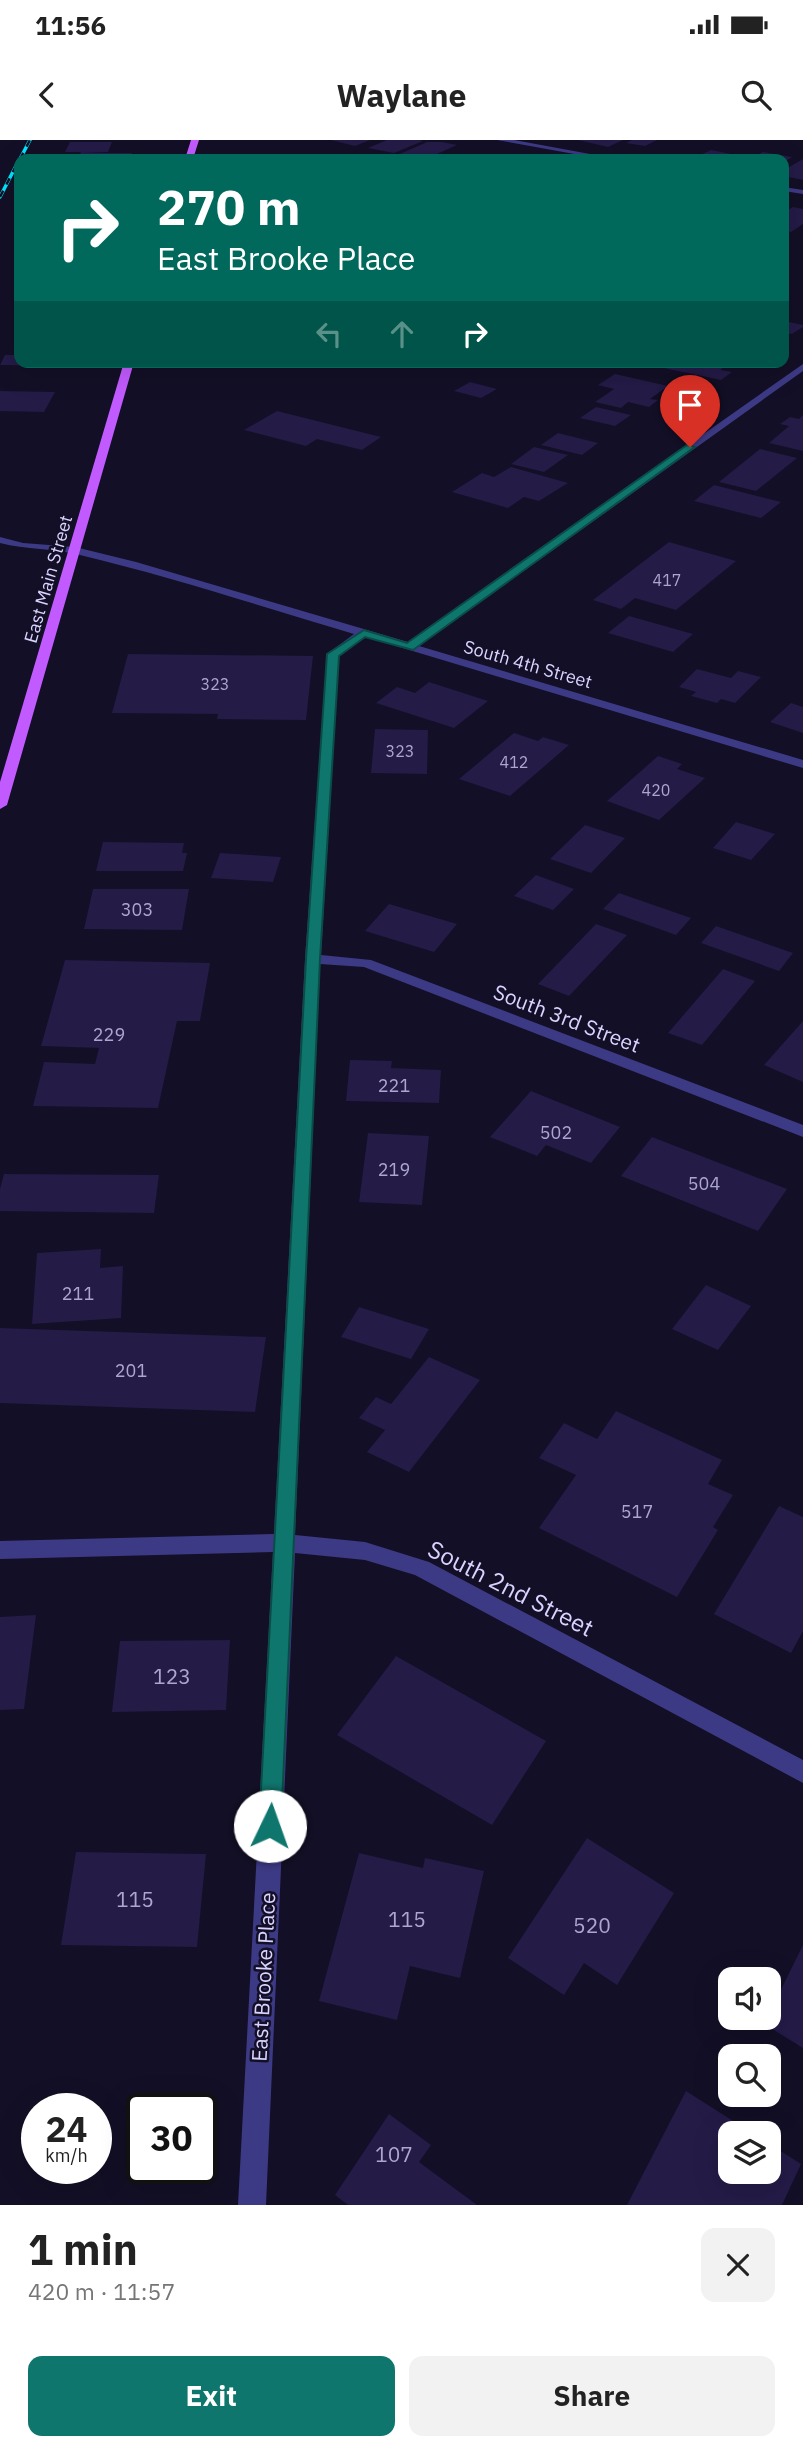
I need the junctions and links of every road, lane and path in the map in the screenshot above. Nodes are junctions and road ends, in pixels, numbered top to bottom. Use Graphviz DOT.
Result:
graph roads {
  1 [pos="501,140"];
  2 [pos="584,154"];
  3 [pos="803,367"];
  4 [pos="127,368"];
  5 [pos="0,540"];
  6 [pos="75,550"];
  7 [pos="364,633"];
  8 [pos="409,647"];
  9 [pos="803,764"];
  10 [pos="0,805"];
  11 [pos="313,959"];
  12 [pos="803,1131"];
  13 [pos="284,1544"];
  14 [pos="0,1550"];
  15 [pos="803,1772"];
  16 [pos="252,2205"];
  1 -- 2 [label="street"];
  3 -- 8 [label="street"];
  4 -- 6 [label="main road, East Main Street"];
  5 -- 6 [label="street, South 4th Street"];
  6 -- 7 [label="street, South 4th Street"];
  6 -- 10 [label="main road, East Main Street"];
  7 -- 8 [label="street, South 4th Street"];
  7 -- 11 [label="street, East Brooke Place"];
  8 -- 9 [label="street, South 4th Street"];
  11 -- 12 [label="street, South 3rd Street"];
  11 -- 13 [label="street, East Brooke Place"];
  13 -- 14 [label="street, South 2nd Street"];
  13 -- 15 [label="street, South 2nd Street"];
  13 -- 16 [label="street, East Brooke Place"];
}
